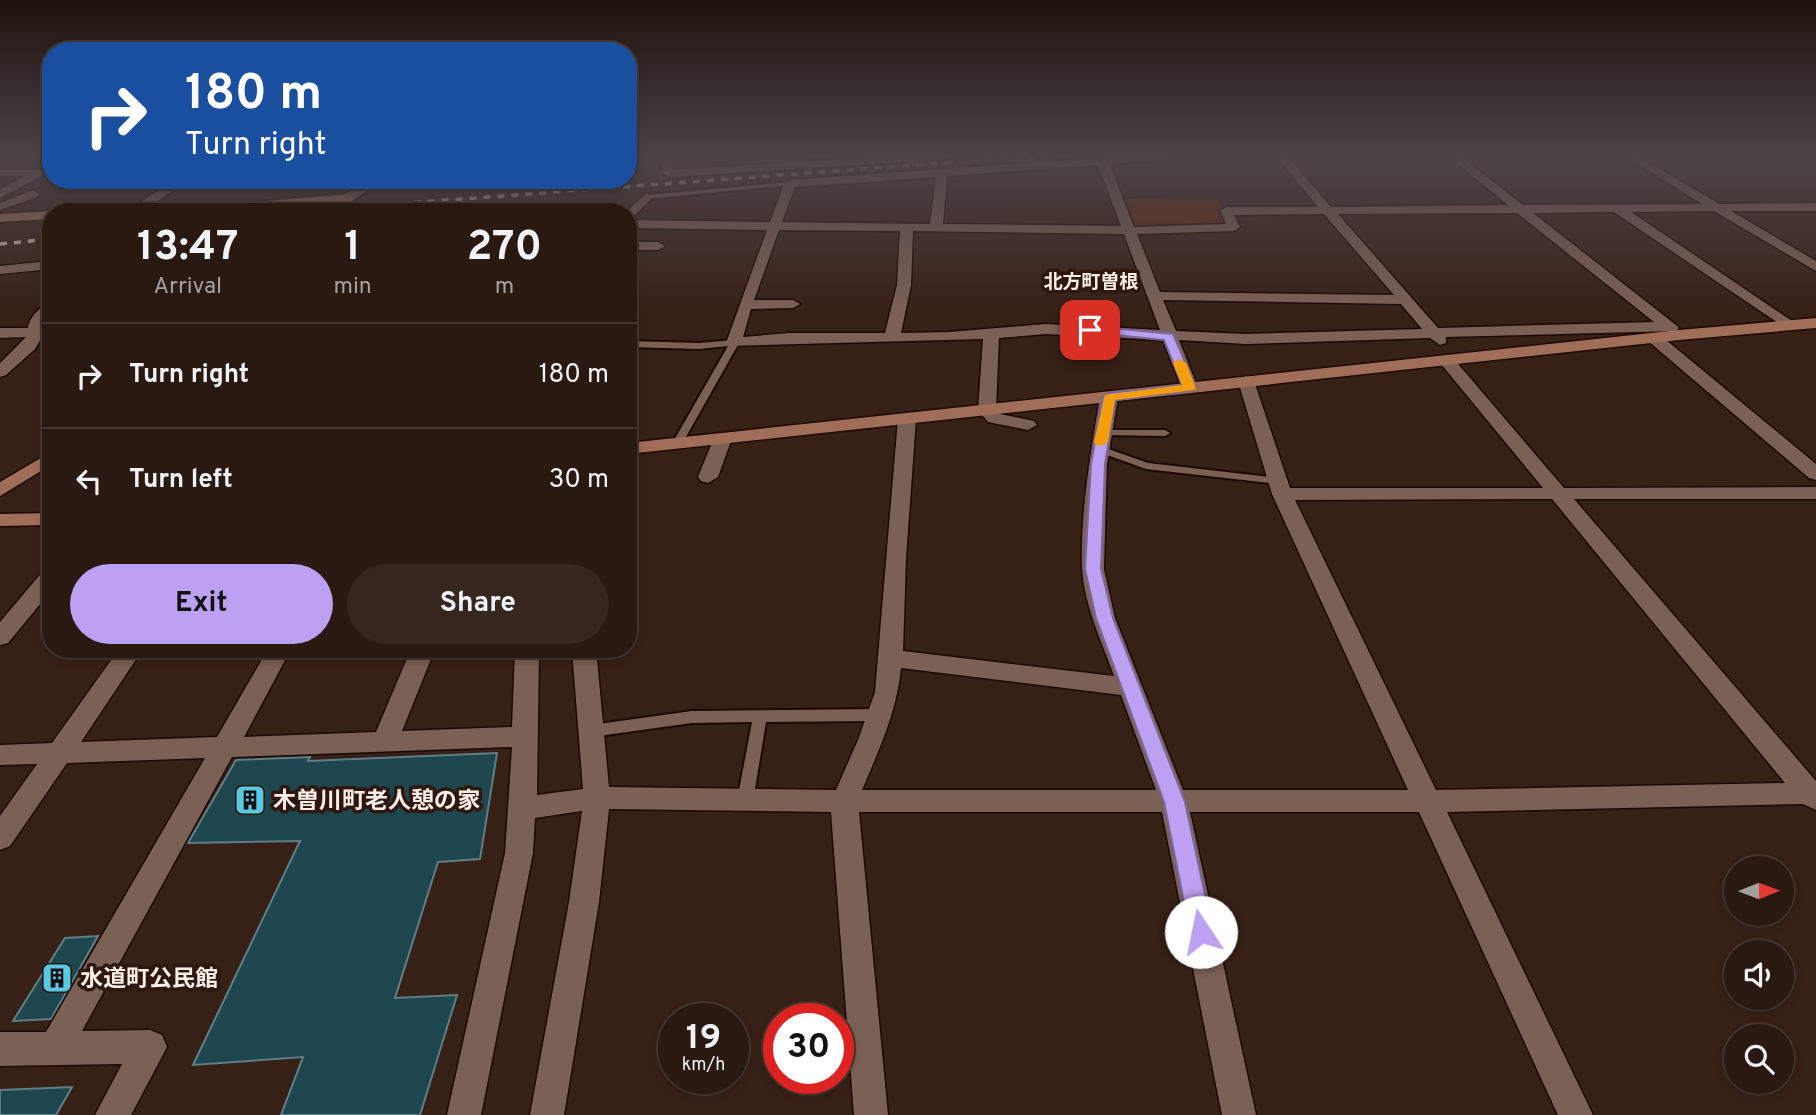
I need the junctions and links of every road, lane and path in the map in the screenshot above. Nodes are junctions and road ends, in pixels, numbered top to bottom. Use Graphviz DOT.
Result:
graph roads {
  1 [pos="781,208"];
  2 [pos="938,208"];
  3 [pos="1120,208"];
  4 [pos="1518,208"];
  5 [pos="1713,208"];
  6 [pos="1716,208"];
  7 [pos="1327,209"];
  8 [pos="1618,209"];
  9 [pos="1520,210"];
  10 [pos="42,216"];
  11 [pos="0,218"];
  12 [pos="637,224"];
  13 [pos="774,227"];
  14 [pos="907,229"];
  15 [pos="936,229"];
  16 [pos="1129,231"];
  17 [pos="637,246"];
  18 [pos="658,246"];
  19 [pos="1797,256"];
  20 [pos="1816,256"];
  21 [pos="42,266"];
  22 [pos="1816,267"];
  23 [pos="0,270"];
  24 [pos="1155,296"];
  25 [pos="1405,300"];
  26 [pos="793,304"];
  27 [pos="745,305"];
  28 [pos="42,316"];
  29 [pos="1816,323"];
  30 [pos="1787,324"];
  31 [pos="1674,330"];
  32 [pos="42,331"];
  33 [pos="42,332"];
  34 [pos="0,333"];
  35 [pos="42,334"];
  36 [pos="991,334"];
  37 [pos="1435,334"];
  38 [pos="892,336"];
  39 [pos="1169,337"];
  40 [pos="1654,338"];
  41 [pos="734,343"];
  42 [pos="637,344"];
  43 [pos="1452,361"];
  44 [pos="0,372"];
  45 [pos="1247,381"];
  46 [pos="1190,388"];
  47 [pos="1109,397"];
  48 [pos="987,410"];
  49 [pos="907,419"];
  50 [pos="1028,425"];
  51 [pos="1165,433"];
  52 [pos="723,438"];
  53 [pos="1102,441"];
  54 [pos="678,442"];
  55 [pos="637,448"];
  56 [pos="42,463"];
  57 [pos="1816,474"];
  58 [pos="708,477"];
  59 [pos="1280,487"];
  60 [pos="0,489"];
  61 [pos="1556,492"];
  62 [pos="1816,493"];
  63 [pos="42,519"];
  64 [pos="0,520"];
  65 [pos="42,587"];
  66 [pos="0,637"];
  67 [pos="126,658"];
  68 [pos="275,658"];
  69 [pos="419,658"];
  70 [pos="527,658"];
  71 [pos="585,658"];
  72 [pos="890,658"];
  73 [pos="1132,687"];
  74 [pos="879,715"];
  75 [pos="760,716"];
  76 [pos="592,732"];
  77 [pos="524,737"];
  78 [pos="385,742"];
  79 [pos="226,747"];
  80 [pos="60,753"];
  81 [pos="0,755"];
  82 [pos="1814,795"];
  83 [pos="597,798"];
  84 [pos="745,801"];
  85 [pos="844,801"];
  86 [pos="1428,801"];
  87 [pos="1174,802"];
  88 [pos="523,808"];
  89 [pos="0,838"];
  90 [pos="55,1048"];
  91 [pos="0,1049"];
  92 [pos="112,1115"];
  93 [pos="464,1115"];
  94 [pos="547,1115"];
  95 [pos="871,1115"];
  96 [pos="1239,1115"];
  97 [pos="1576,1115"];
  1 -- 13 [label="street"];
  2 -- 15 [label="street"];
  3 -- 16 [label="street"];
  4 -- 9 [label="street"];
  5 -- 8 [label="street"];
  6 -- 19 [label="street"];
  7 -- 9 [label="street"];
  7 -- 16 [label="street"];
  7 -- 25 [label="street"];
  8 -- 9 [label="street"];
  8 -- 30 [label="street"];
  9 -- 31 [label="street"];
  10 -- 11 [label="street"];
  12 -- 13 [label="street"];
  13 -- 14 [label="street"];
  13 -- 27 [label="street"];
  14 -- 15 [label="street"];
  14 -- 38 [label="street"];
  15 -- 16 [label="street"];
  16 -- 24 [label="street"];
  17 -- 18 [label="street"];
  19 -- 20 [label="street"];
  19 -- 22 [label="street"];
  21 -- 23 [label="street"];
  24 -- 25 [label="street"];
  24 -- 39 [label="street"];
  25 -- 37 [label="street"];
  26 -- 27 [label="street"];
  27 -- 41 [label="street"];
  28 -- 32 [label="street"];
  29 -- 30 [label="street"];
  30 -- 31 [label="street"];
  31 -- 37 [label="street"];
  31 -- 40 [label="street"];
  33 -- 34 [label="street"];
  35 -- 44 [label="street"];
  36 -- 38 [label="street"];
  36 -- 39 [label="street"];
  36 -- 48 [label="street"];
  37 -- 39 [label="street"];
  37 -- 43 [label="street"];
  38 -- 41 [label="street"];
  39 -- 46 [label="street"];
  40 -- 43 [label="street"];
  40 -- 57 [label="street"];
  41 -- 42 [label="lane"];
  41 -- 54 [label="lane"];
  43 -- 45 [label="street"];
  43 -- 61 [label="street"];
  45 -- 46 [label="street"];
  45 -- 59 [label="street"];
  46 -- 47 [label="street"];
  47 -- 48 [label="street"];
  47 -- 53 [label="street"];
  48 -- 49 [label="street"];
  48 -- 50 [label="street"];
  49 -- 52 [label="street"];
  49 -- 72 [label="street"];
  51 -- 53 [label="lane"];
  52 -- 54 [label="street"];
  52 -- 58 [label="street"];
  53 -- 59 [label="lane"];
  53 -- 73 [label="street"];
  54 -- 55 [label="street"];
  56 -- 60 [label="street"];
  59 -- 61 [label="street"];
  59 -- 86 [label="street"];
  61 -- 62 [label="street"];
  61 -- 82 [label="street"];
  63 -- 64 [label="street"];
  65 -- 66 [label="street"];
  67 -- 80 [label="street"];
  68 -- 79 [label="street"];
  69 -- 78 [label="street"];
  70 -- 77 [label="street"];
  71 -- 76 [label="street"];
  72 -- 73 [label="street"];
  72 -- 74 [label="street"];
  73 -- 87 [label="street"];
  74 -- 75 [label="lane"];
  74 -- 85 [label="street"];
  75 -- 76 [label="lane"];
  75 -- 84 [label="lane"];
  76 -- 83 [label="street"];
  77 -- 78 [label="street"];
  77 -- 88 [label="street"];
  78 -- 79 [label="street"];
  79 -- 80 [label="street"];
  79 -- 90 [label="street"];
  80 -- 81 [label="street"];
  80 -- 89 [label="street"];
  82 -- 86 [label="street"];
  83 -- 84 [label="street"];
  83 -- 88 [label="street"];
  83 -- 94 [label="street"];
  84 -- 85 [label="street"];
  85 -- 87 [label="street"];
  85 -- 95 [label="street"];
  86 -- 87 [label="street"];
  86 -- 97 [label="street"];
  87 -- 96 [label="street"];
  88 -- 93 [label="street"];
  90 -- 91 [label="street"];
  90 -- 92 [label="street"];
}
